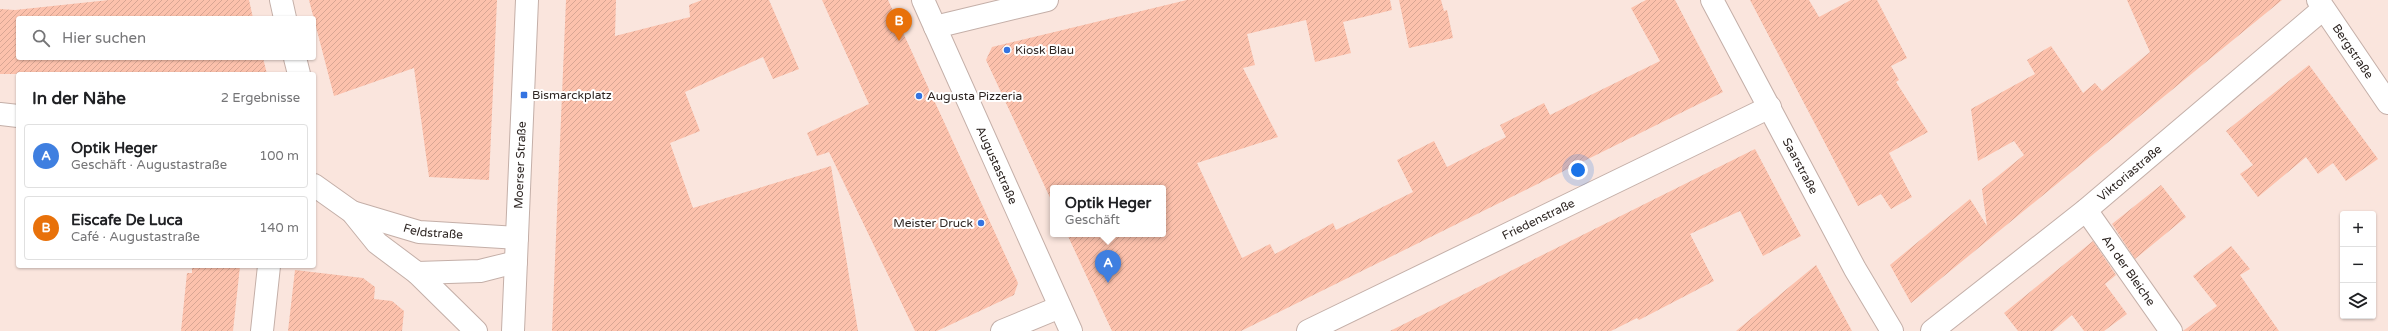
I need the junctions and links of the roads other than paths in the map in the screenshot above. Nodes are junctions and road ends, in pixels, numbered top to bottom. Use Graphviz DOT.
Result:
graph roads {
  1 [pos="281,0"];
  2 [pos="527,0"];
  3 [pos="923,0"];
  4 [pos="1047,0"];
  5 [pos="1712,0"];
  6 [pos="2321,5"];
  7 [pos="285,16"];
  8 [pos="935,27"];
  9 [pos="296,60"];
  10 [pos="298,72"];
  11 [pos="2388,103"];
  12 [pos="1770,107"];
  13 [pos="0,114"];
  14 [pos="16,116"];
  15 [pos="316,186"];
  16 [pos="2086,210"];
  17 [pos="352,212"];
  18 [pos="516,238"];
  19 [pos="516,262"];
  20 [pos="269,268"];
  21 [pos="417,273"];
  22 [pos="1060,307"];
  23 [pos="262,331"];
  24 [pos="476,331"];
  25 [pos="513,331"];
  26 [pos="1002,331"];
  27 [pos="1071,331"];
  28 [pos="1308,331"];
  29 [pos="1892,331"];
  30 [pos="1932,331"];
  31 [pos="2171,331"];
  1 -- 7 [label="street"];
  2 -- 18 [label="street, Moerser Straße"];
  3 -- 8 [label="street, Augustastraße"];
  4 -- 8 [label="street"];
  5 -- 12 [label="street, Saarstraße"];
  6 -- 11 [label="street, Bergstraße"];
  6 -- 16 [label="street, Viktoriastraße"];
  8 -- 22 [label="street, Augustastraße"];
  9 -- 10 [label="street"];
  12 -- 28 [label="street, Friedenstraße"];
  12 -- 29 [label="street, Saarstraße"];
  13 -- 14 [label="street"];
  15 -- 17 [label="street, Feldstraße"];
  16 -- 30 [label="street, Viktoriastraße"];
  16 -- 31 [label="street, An der Bleiche"];
  17 -- 18 [label="street, Feldstraße"];
  17 -- 21 [label="street, Feldstraße"];
  18 -- 19 [label="street, Moerser Straße"];
  19 -- 21 [label="street"];
  19 -- 25 [label="street, Moerser Straße"];
  20 -- 23 [label="street"];
  21 -- 24 [label="street, Feldstraße"];
  22 -- 26 [label="street"];
  22 -- 27 [label="street, Augustastraße"];
}
